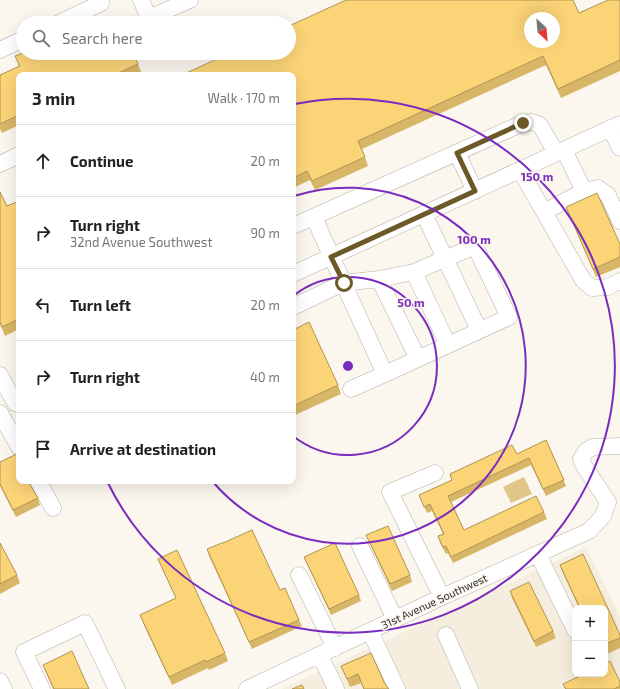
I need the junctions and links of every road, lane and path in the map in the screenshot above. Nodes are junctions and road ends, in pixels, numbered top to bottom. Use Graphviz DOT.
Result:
graph roads {
  1 [pos="100,0"];
  2 [pos="140,0"];
  3 [pos="190,0"];
  4 [pos="74,16"];
  5 [pos="149,16"];
  6 [pos="154,16"];
  7 [pos="16,42"];
  8 [pos="0,50"];
  9 [pos="615,126"];
  10 [pos="620,148"];
  11 [pos="560,152"];
  12 [pos="457,153"];
  13 [pos="16,156"];
  14 [pos="0,164"];
  15 [pos="520,170"];
  16 [pos="475,191"];
  17 [pos="584,191"];
  18 [pos="544,212"];
  19 [pos="424,214"];
  20 [pos="314,217"];
  21 [pos="620,221"];
  22 [pos="296,225"];
  23 [pos="331,257"];
  24 [pos="445,259"];
  25 [pos="414,272"];
  26 [pos="296,273"];
  27 [pos="379,279"];
  28 [pos="620,281"];
  29 [pos="344,283"];
  30 [pos="296,306"];
  31 [pos="479,330"];
  32 [pos="448,345"];
  33 [pos="418,359"];
  34 [pos="384,374"];
  35 [pos="0,375"];
  36 [pos="351,389"];
  37 [pos="16,400"];
  38 [pos="16,403"];
  39 [pos="0,412"];
  40 [pos="16,441"];
  41 [pos="620,446"];
  42 [pos="434,473"];
  43 [pos="40,484"];
  44 [pos="614,502"];
  45 [pos="53,508"];
  46 [pos="360,546"];
  47 [pos="538,554"];
  48 [pos="299,575"];
  49 [pos="442,597"];
  50 [pos="395,618"];
  51 [pos="572,624"];
  52 [pos="370,631"];
  53 [pos="446,635"];
  54 [pos="335,648"];
  55 [pos="320,655"];
  56 [pos="0,681"];
  57 [pos="4,689"];
  58 [pos="42,689"];
  59 [pos="117,689"];
  60 [pos="247,689"];
  61 [pos="336,689"];
  62 [pos="397,689"];
  63 [pos="470,689"];
  1 -- 4 [label="street"];
  2 -- 5 [label="street"];
  3 -- 6 [label="street"];
  7 -- 8 [label="street"];
  9 -- 10 [label="street"];
  9 -- 11 [label="street"];
  11 -- 12 [label="street"];
  11 -- 15 [label="street"];
  11 -- 17 [label="street"];
  12 -- 16 [label="street"];
  12 -- 20 [label="street"];
  13 -- 14 [label="street"];
  15 -- 16 [label="street"];
  15 -- 18 [label="street"];
  16 -- 19 [label="street"];
  17 -- 18 [label="street"];
  17 -- 21 [label="street"];
  18 -- 28 [label="street"];
  19 -- 23 [label="street"];
  19 -- 24 [label="street"];
  20 -- 22 [label="street"];
  20 -- 23 [label="street"];
  23 -- 26 [label="street"];
  23 -- 29 [label="street"];
  24 -- 25 [label="street"];
  24 -- 31 [label="street"];
  24 -- 31 [label="street"];
  25 -- 27 [label="street"];
  25 -- 32 [label="street"];
  27 -- 29 [label="street"];
  27 -- 33 [label="street"];
  29 -- 30 [label="street"];
  29 -- 34 [label="street"];
  31 -- 32 [label="street"];
  32 -- 33 [label="street"];
  33 -- 34 [label="street"];
  34 -- 36 [label="street"];
  35 -- 37 [label="street"];
  38 -- 39 [label="street"];
  39 -- 40 [label="street"];
  41 -- 44 [label="street"];
  42 -- 49 [label="street"];
  43 -- 45 [label="street"];
  44 -- 47 [label="street, 31st Avenue Southwest"];
  46 -- 50 [label="street"];
  47 -- 49 [label="street, 31st Avenue Southwest"];
  47 -- 51 [label="street"];
  48 -- 54 [label="street"];
  49 -- 50 [label="street, 31st Avenue Southwest"];
  50 -- 52 [label="street, 31st Avenue Southwest"];
  52 -- 54 [label="street, 31st Avenue Southwest"];
  52 -- 62 [label="street"];
  53 -- 63 [label="street"];
  54 -- 55 [label="street, 31st Avenue Southwest"];
  55 -- 60 [label="street, 31st Avenue Southwest"];
  55 -- 61 [label="street"];
  56 -- 57 [label="street"];
  58 -- 59 [label="street"];
}
